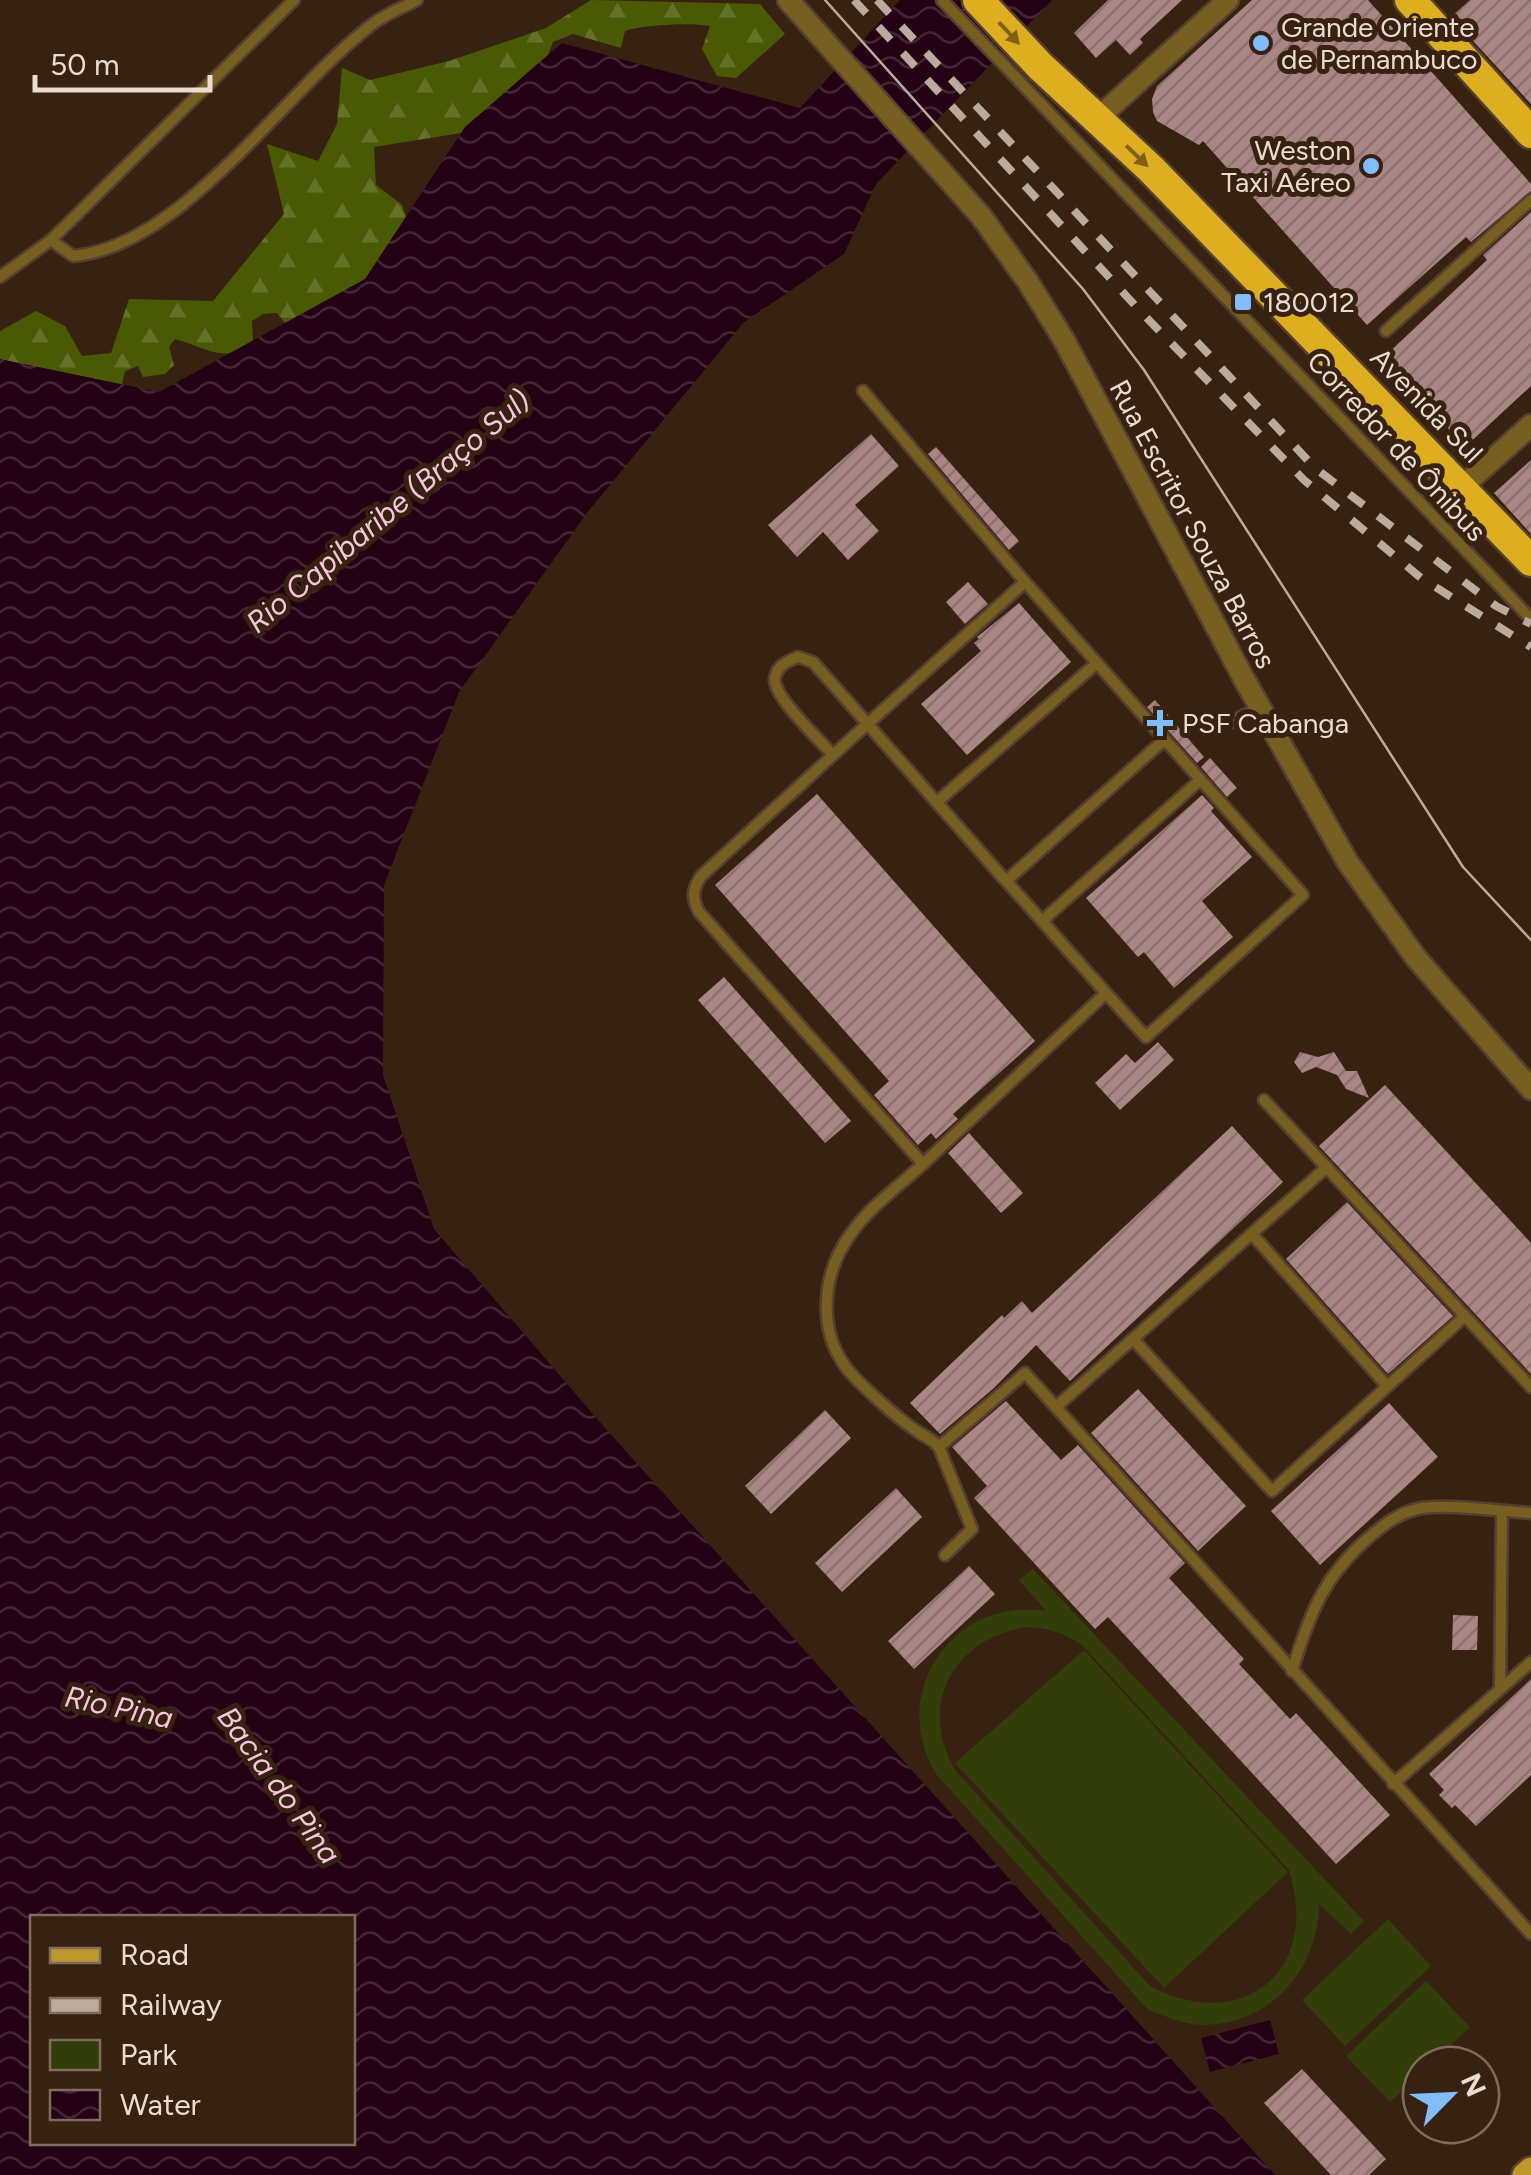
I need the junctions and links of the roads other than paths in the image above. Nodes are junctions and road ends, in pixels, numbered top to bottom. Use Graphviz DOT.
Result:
graph roads {
  1 [pos="294,0"];
  2 [pos="417,0"];
  3 [pos="788,0"];
  4 [pos="942,0"];
  5 [pos="978,0"];
  6 [pos="1228,0"];
  7 [pos="1410,0"];
  8 [pos="1032,76"];
  9 [pos="1098,118"];
  10 [pos="1531,133"];
  11 [pos="1531,200"];
  12 [pos="51,240"];
  13 [pos="0,277"];
  14 [pos="1386,331"];
  15 [pos="863,391"];
  16 [pos="1531,425"];
  17 [pos="1462,487"];
  18 [pos="1531,562"];
  19 [pos="1025,582"];
  20 [pos="1531,619"];
  21 [pos="1097,663"];
  22 [pos="1260,707"];
  23 [pos="1232,722"];
  24 [pos="867,723"];
  25 [pos="1164,740"];
  26 [pos="833,755"];
  27 [pos="1200,780"];
  28 [pos="937,802"];
  29 [pos="1006,881"];
  30 [pos="1042,921"];
  31 [pos="1106,994"];
  32 [pos="1531,1089"];
  33 [pos="1264,1100"];
  34 [pos="923,1164"];
  35 [pos="1327,1167"];
  36 [pos="1252,1234"];
  37 [pos="1465,1316"];
  38 [pos="1133,1339"];
  39 [pos="1387,1386"];
  40 [pos="1531,1387"];
  41 [pos="1056,1407"];
  42 [pos="939,1447"];
  43 [pos="1502,1511"];
  44 [pos="1531,1512"];
  45 [pos="945,1554"];
  46 [pos="1531,1662"];
  47 [pos="1292,1671"];
  48 [pos="1500,1689"];
  49 [pos="1393,1784"];
  50 [pos="1531,1934"];
  51 [pos="1531,2170"];
  52 [pos="1525,2175"];
  1 -- 12 [label="lane"];
  2 -- 12 [label="lane"];
  3 -- 22 [label="street, Rua Escritor Souza Barros"];
  4 -- 8 [label="lane, Corredor de Ônibus"];
  5 -- 8 [label="highway, Avenida Sul, one-way"];
  6 -- 9 [label="street"];
  7 -- 10 [label="highway"];
  8 -- 9 [label="highway, Avenida Sul"];
  8 -- 20 [label="lane, Corredor de Ônibus"];
  9 -- 17 [label="highway, Avenida Sul, one-way"];
  11 -- 14 [label="lane"];
  12 -- 13 [label="lane"];
  15 -- 19 [label="lane"];
  16 -- 17 [label="street"];
  17 -- 18 [label="highway, Avenida Sul"];
  19 -- 21 [label="lane"];
  19 -- 24 [label="lane"];
  21 -- 25 [label="lane"];
  21 -- 28 [label="lane"];
  22 -- 23 [label="lane"];
  22 -- 32 [label="street, Rua Escritor Souza Barros"];
  24 -- 26 [label="lane"];
  24 -- 26 [label="lane"];
  24 -- 28 [label="lane"];
  25 -- 27 [label="lane"];
  25 -- 29 [label="lane"];
  26 -- 34 [label="lane"];
  27 -- 30 [label="lane"];
  27 -- 31 [label="lane"];
  28 -- 29 [label="lane"];
  29 -- 30 [label="lane"];
  30 -- 31 [label="lane"];
  31 -- 34 [label="lane"];
  33 -- 35 [label="lane"];
  34 -- 42 [label="lane"];
  35 -- 36 [label="lane"];
  35 -- 37 [label="lane"];
  36 -- 38 [label="lane"];
  36 -- 39 [label="lane"];
  37 -- 39 [label="lane"];
  37 -- 40 [label="lane"];
  38 -- 39 [label="lane"];
  38 -- 41 [label="lane"];
  41 -- 42 [label="lane"];
  41 -- 47 [label="lane"];
  42 -- 45 [label="lane"];
  43 -- 44 [label="lane"];
  43 -- 47 [label="lane"];
  43 -- 48 [label="lane"];
  46 -- 48 [label="lane"];
  47 -- 49 [label="lane"];
  48 -- 49 [label="lane"];
  49 -- 50 [label="lane"];
  51 -- 52 [label="main road"];
}
